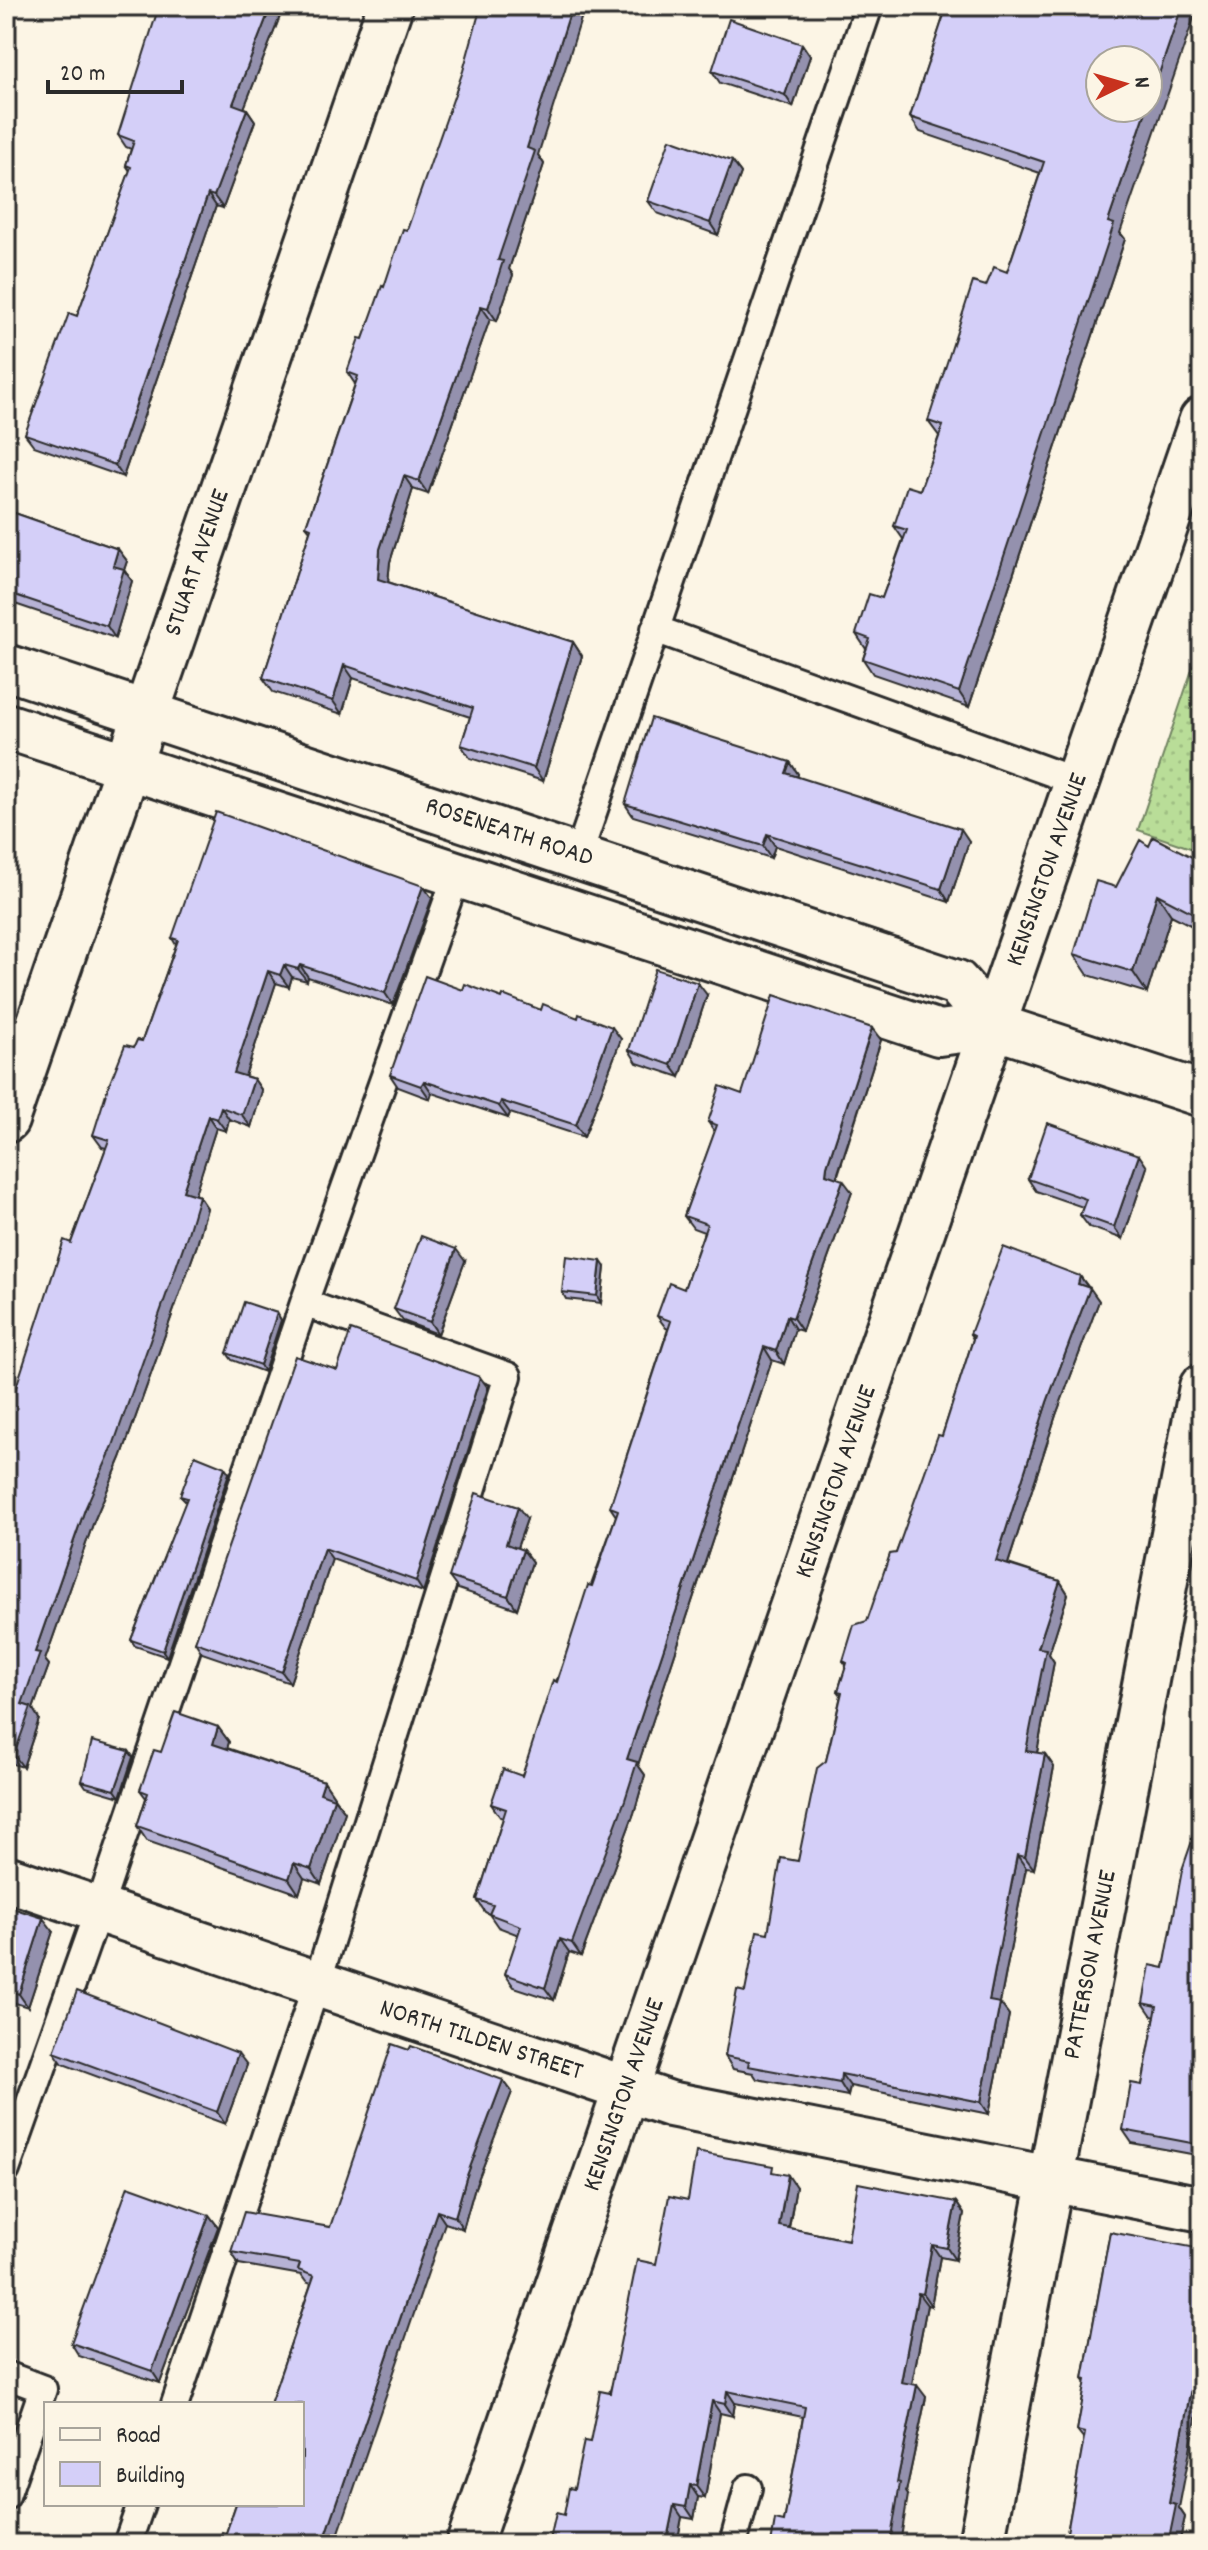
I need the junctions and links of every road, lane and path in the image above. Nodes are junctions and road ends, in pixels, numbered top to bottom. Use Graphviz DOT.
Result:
graph roads {
  1 [pos="390,6"];
  2 [pos="869,6"];
  3 [pos="1202,420"];
  4 [pos="655,629"];
  5 [pos="6,667"];
  6 [pos="145,713"];
  7 [pos="6,726"];
  8 [pos="127,767"];
  9 [pos="1078,782"];
  10 [pos="578,856"];
  11 [pos="457,874"];
  12 [pos="994,1026"];
  13 [pos="1202,1094"];
  14 [pos="6,1120"];
  15 [pos="304,1303"];
  16 [pos="1202,1387"];
  17 [pos="6,1878"];
  18 [pos="98,1911"];
  19 [pos="316,1986"];
  20 [pos="627,2089"];
  21 [pos="6,2170"];
  22 [pos="1050,2179"];
  23 [pos="1202,2209"];
  24 [pos="6,2375"];
  25 [pos="176,2402"];
  26 [pos="748,2488"];
  27 [pos="6,2496"];
  28 [pos="140,2506"];
  29 [pos="127,2544"];
  30 [pos="469,2544"];
  31 [pos="733,2544"];
  32 [pos="981,2544"];
  1 -- 6 [label="street, STUART AVENUE"];
  2 -- 4 [label="lane"];
  3 -- 9 [label="street, KENSINGTON AVENUE"];
  4 -- 9 [label="lane"];
  4 -- 10 [label="lane"];
  5 -- 6 [label="street, ROSENEATH ROAD"];
  6 -- 8 [label="street, STUART AVENUE"];
  6 -- 10 [label="street, ROSENEATH ROAD"];
  7 -- 8 [label="street"];
  8 -- 11 [label="street"];
  8 -- 14 [label="street, STUART AVENUE"];
  9 -- 12 [label="street, KENSINGTON AVENUE"];
  10 -- 12 [label="street, ROSENEATH ROAD"];
  11 -- 12 [label="street"];
  11 -- 15 [label="lane"];
  12 -- 13 [label="street"];
  12 -- 20 [label="street, KENSINGTON AVENUE"];
  15 -- 18 [label="lane"];
  15 -- 19 [label="lane"];
  16 -- 22 [label="street, PATTERSON AVENUE"];
  17 -- 18 [label="street, NORTH TILDEN STREET"];
  18 -- 19 [label="street, NORTH TILDEN STREET"];
  18 -- 21 [label="lane"];
  19 -- 20 [label="street, NORTH TILDEN STREET"];
  19 -- 25 [label="lane"];
  20 -- 22 [label="street, NORTH TILDEN STREET"];
  20 -- 30 [label="street, KENSINGTON AVENUE"];
  22 -- 23 [label="street, NORTH TILDEN STREET"];
  22 -- 32 [label="street, PATTERSON AVENUE"];
  24 -- 27 [label="lane"];
  26 -- 31 [label="lane"];
  28 -- 29 [label="lane"];
}
